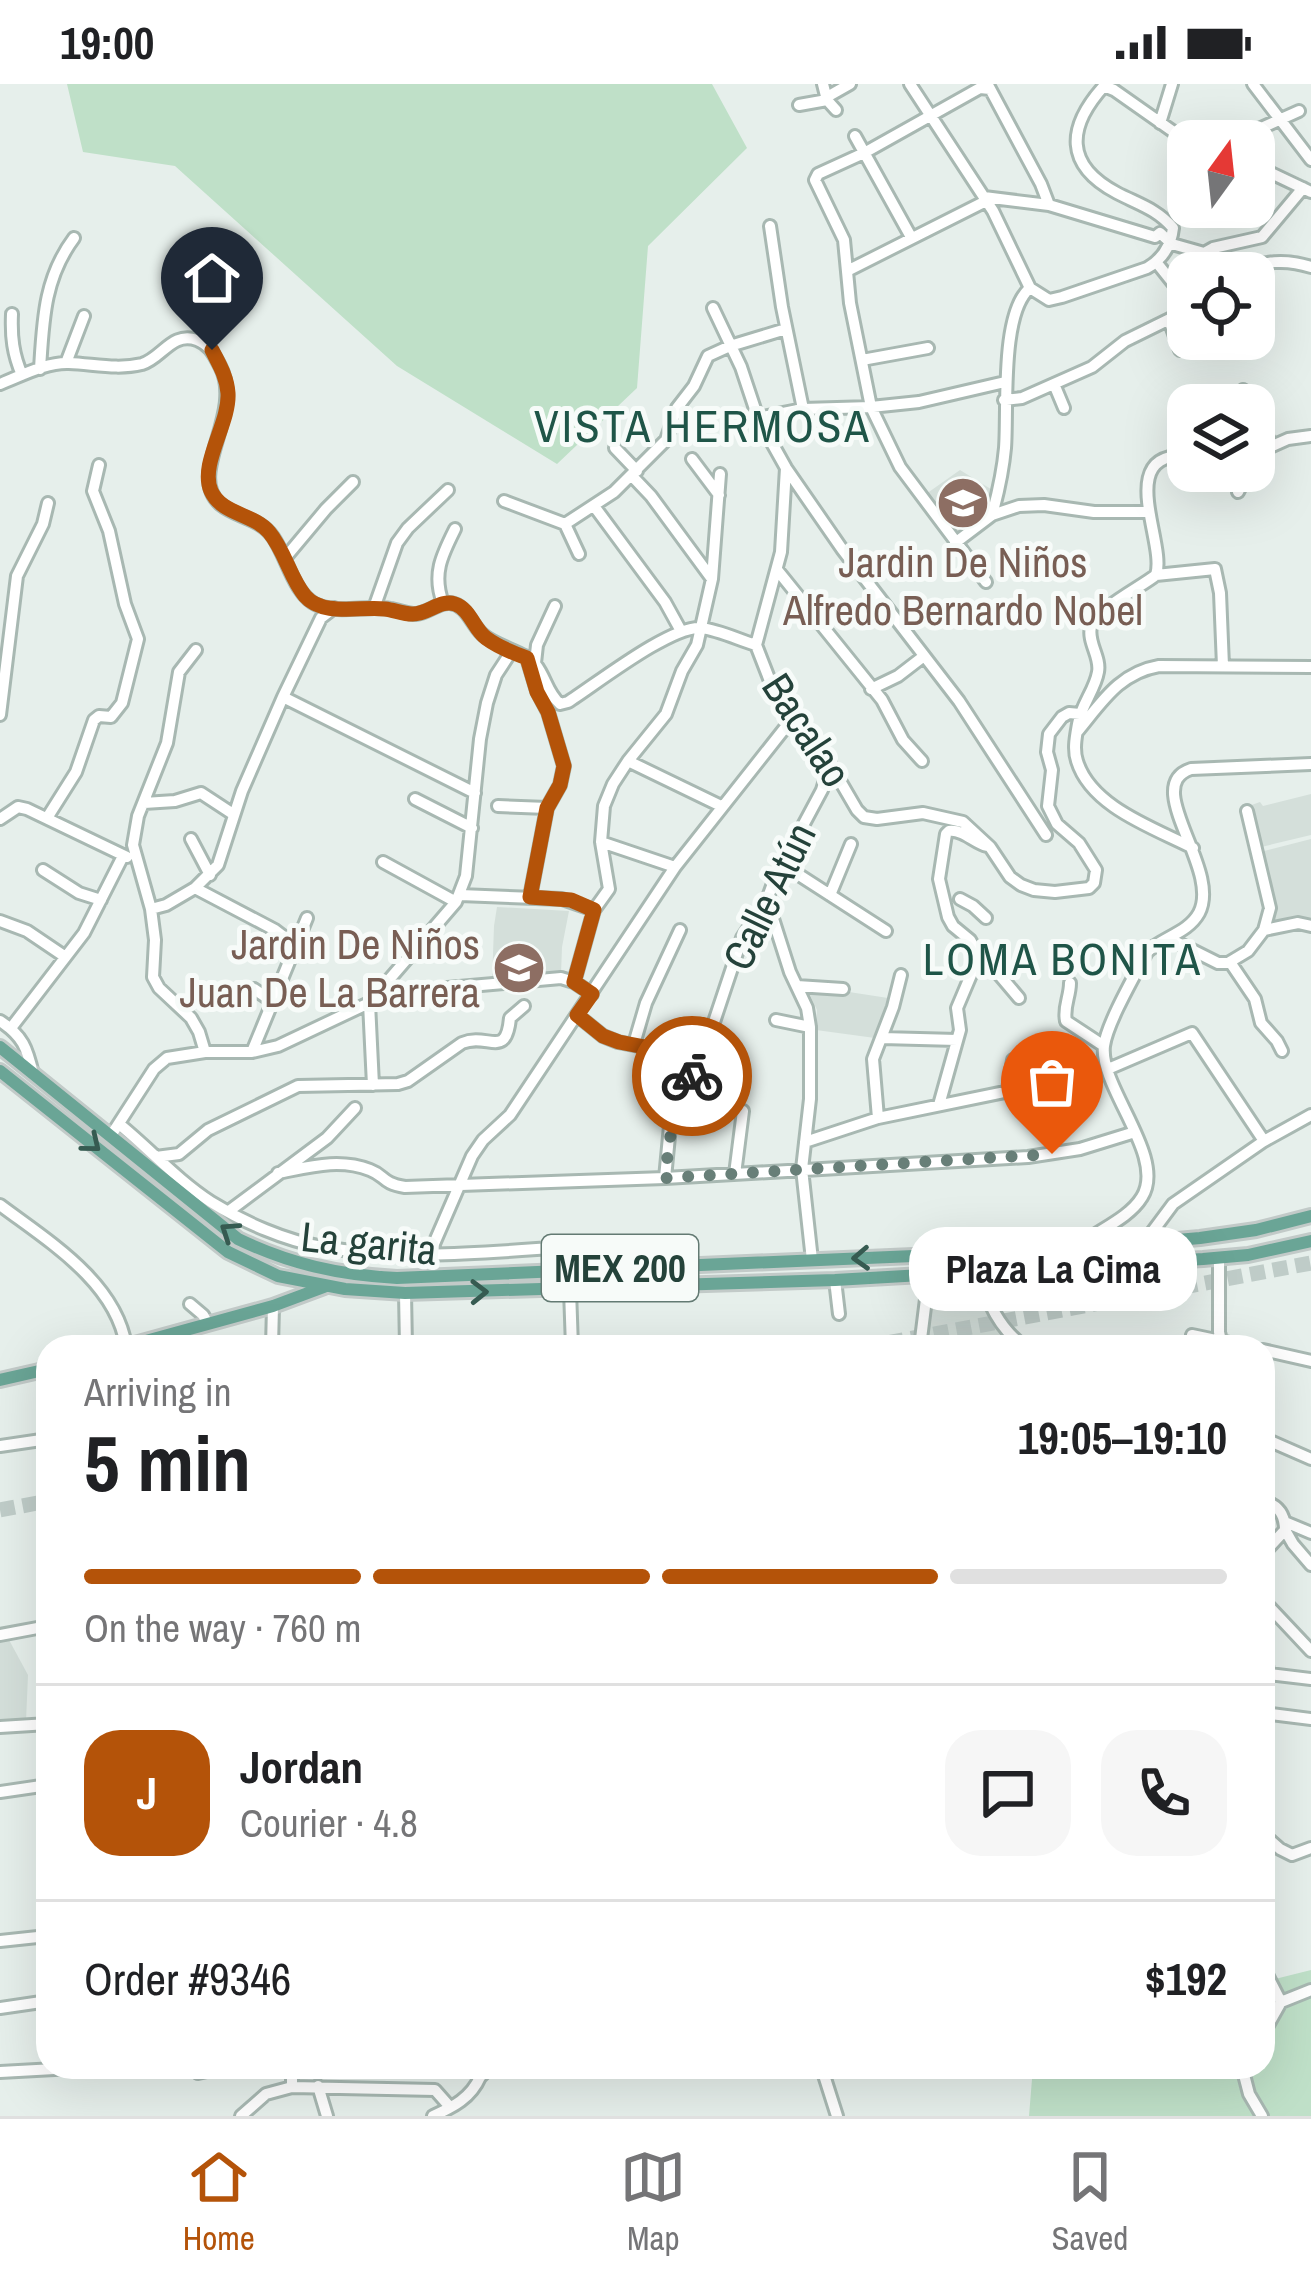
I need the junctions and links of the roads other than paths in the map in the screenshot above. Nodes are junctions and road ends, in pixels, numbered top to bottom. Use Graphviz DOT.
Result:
graph roads {
  1 [pos="823,84"];
  2 [pos="850,84"];
  3 [pos="910,84"];
  4 [pos="1172,84"];
  5 [pos="1252,84"];
  6 [pos="1104,85"];
  7 [pos="989,86"];
  8 [pos="827,99"];
  9 [pos="799,105"];
  10 [pos="836,110"];
  11 [pos="1300,111"];
  12 [pos="932,114"];
  13 [pos="1280,122"];
  14 [pos="1160,123"];
  15 [pos="1275,124"];
  16 [pos="1167,128"];
  17 [pos="855,136"];
  18 [pos="864,153"];
  19 [pos="1311,160"];
  20 [pos="1275,176"];
  21 [pos="1307,190"];
  22 [pos="985,199"];
  23 [pos="1049,205"];
  24 [pos="770,226"];
  25 [pos="911,237"];
  26 [pos="74,238"];
  27 [pos="1172,244"];
  28 [pos="1200,252"];
  29 [pos="1206,252"];
  30 [pos="1157,262"];
  31 [pos="1275,262"];
  32 [pos="1311,267"];
  33 [pos="848,271"];
  34 [pos="1167,276"];
  35 [pos="1030,288"];
  36 [pos="713,308"];
  37 [pos="12,314"];
  38 [pos="84,316"];
  39 [pos="1167,321"];
  40 [pos="787,329"];
  41 [pos="730,346"];
  42 [pos="928,348"];
  43 [pos="862,360"];
  44 [pos="66,363"];
  45 [pos="40,369"];
  46 [pos="22,375"];
  47 [pos="1005,382"];
  48 [pos="0,384"];
  49 [pos="1054,384"];
  50 [pos="1004,400"];
  51 [pos="871,407"];
  52 [pos="1064,408"];
  53 [pos="803,409"];
  54 [pos="758,418"];
  55 [pos="1311,436"];
  56 [pos="1275,445"];
  57 [pos="615,448"];
  58 [pos="692,459"];
  59 [pos="1167,459"];
  60 [pos="99,465"];
  61 [pos="785,468"];
  62 [pos="634,473"];
  63 [pos="720,474"];
  64 [pos="353,482"];
  65 [pos="448,490"];
  66 [pos="718,495"];
  67 [pos="504,501"];
  68 [pos="48,503"];
  69 [pos="594,506"];
  70 [pos="1147,512"];
  71 [pos="992,515"];
  72 [pos="565,524"];
  73 [pos="455,529"];
  74 [pos="955,543"];
  75 [pos="579,554"];
  76 [pos="285,558"];
  77 [pos="778,571"];
  78 [pos="0,572"];
  79 [pos="17,575"];
  80 [pos="1156,575"];
  81 [pos="712,579"];
  82 [pos="986,581"];
  83 [pos="442,604"];
  84 [pos="555,606"];
  85 [pos="334,608"];
  86 [pos="374,608"];
  87 [pos="702,628"];
  88 [pos="681,631"];
  89 [pos="756,645"];
  90 [pos="196,650"];
  91 [pos="511,652"];
  92 [pos="925,656"];
  93 [pos="531,660"];
  94 [pos="1223,666"];
  95 [pos="1311,667"];
  96 [pos="871,689"];
  97 [pos="283,697"];
  98 [pos="1,709"];
  99 [pos="1080,714"];
  100 [pos="792,719"];
  101 [pos="1077,732"];
  102 [pos="822,750"];
  103 [pos="628,760"];
  104 [pos="922,761"];
  105 [pos="1311,764"];
  106 [pos="475,793"];
  107 [pos="415,800"];
  108 [pos="143,803"];
  109 [pos="498,806"];
  110 [pos="722,806"];
  111 [pos="547,808"];
  112 [pos="1247,812"];
  113 [pos="233,814"];
  114 [pos="46,818"];
  115 [pos="0,819"];
  116 [pos="472,828"];
  117 [pos="1046,835"];
  118 [pos="191,839"];
  119 [pos="601,842"];
  120 [pos="850,844"];
  121 [pos="990,847"];
  122 [pos="1193,848"];
  123 [pos="129,858"];
  124 [pos="383,862"];
  125 [pos="782,864"];
  126 [pos="675,867"];
  127 [pos="44,871"];
  128 [pos="210,875"];
  129 [pos="195,888"];
  130 [pos="830,895"];
  131 [pos="530,897"];
  132 [pos="458,898"];
  133 [pos="960,899"];
  134 [pos="101,900"];
  135 [pos="767,900"];
  136 [pos="151,909"];
  137 [pos="594,910"];
  138 [pos="307,918"];
  139 [pos="0,921"];
  140 [pos="1311,926"];
  141 [pos="680,930"];
  142 [pos="1264,930"];
  143 [pos="886,931"];
  144 [pos="965,934"];
  145 [pos="1168,938"];
  146 [pos="296,946"];
  147 [pos="64,956"];
  148 [pos="979,956"];
  149 [pos="1230,962"];
  150 [pos="901,975"];
  151 [pos="574,982"];
  152 [pos="1070,983"];
  153 [pos="797,986"];
  154 [pos="843,988"];
  155 [pos="254,989"];
  156 [pos="592,994"];
  157 [pos="1018,998"];
  158 [pos="374,999"];
  159 [pos="273,1002"];
  160 [pos="524,1006"];
  161 [pos="577,1015"];
  162 [pos="776,1020"];
  163 [pos="6,1024"];
  164 [pos="810,1027"];
  165 [pos="882,1038"];
  166 [pos="957,1040"];
  167 [pos="634,1044"];
  168 [pos="1104,1046"];
  169 [pos="0,1047"];
  170 [pos="205,1052"];
  171 [pos="252,1052"];
  172 [pos="1282,1052"];
  173 [pos="702,1058"];
  174 [pos="1013,1060"];
  175 [pos="1108,1069"];
  176 [pos="0,1071"];
  177 [pos="33,1074"];
  178 [pos="374,1085"];
  179 [pos="1024,1088"];
  180 [pos="1008,1089"];
  181 [pos="939,1105"];
  182 [pos="355,1108"];
  183 [pos="743,1112"];
  184 [pos="1311,1114"];
  185 [pos="878,1118"];
  186 [pos="115,1129"];
  187 [pos="1135,1132"];
  188 [pos="1264,1141"];
  189 [pos="805,1142"];
  190 [pos="156,1157"];
  191 [pos="802,1169"];
  192 [pos="278,1173"];
  193 [pos="735,1174"];
  194 [pos="665,1178"];
  195 [pos="459,1185"];
  196 [pos="2,1211"];
  197 [pos="229,1211"];
  198 [pos="1311,1216"];
  199 [pos="1311,1241"];
  200 [pos="1144,1244"];
  201 [pos="584,1246"];
  202 [pos="1075,1249"];
  203 [pos="430,1253"];
  204 [pos="1219,1257"];
  205 [pos="812,1260"];
  206 [pos="1145,1262"];
  207 [pos="1076,1265"];
  208 [pos="978,1273"];
  209 [pos="929,1275"];
  210 [pos="278,1276"];
  211 [pos="835,1280"];
  212 [pos="326,1286"];
  213 [pos="570,1290"];
  214 [pos="405,1293"];
  215 [pos="1148,1298"];
  216 [pos="190,1304"];
  217 [pos="273,1306"];
  218 [pos="839,1314"];
  219 [pos="208,1324"];
  220 [pos="123,1335"];
  221 [pos="168,1335"];
  222 [pos="272,1335"];
  223 [pos="406,1335"];
  224 [pos="572,1335"];
  225 [pos="922,1335"];
  226 [pos="1011,1335"];
  227 [pos="1220,1335"];
  228 [pos="1275,1353"];
  229 [pos="1311,1361"];
  230 [pos="36,1373"];
  231 [pos="0,1384"];
  232 [pos="36,1440"];
  233 [pos="1275,1443"];
  234 [pos="0,1445"];
  235 [pos="1311,1459"];
  236 [pos="1275,1506"];
  237 [pos="1285,1526"];
  238 [pos="1311,1533"];
  239 [pos="1275,1539"];
  240 [pos="1311,1565"];
  241 [pos="1275,1613"];
  242 [pos="36,1628"];
  243 [pos="0,1634"];
  244 [pos="1311,1651"];
  245 [pos="1275,1675"];
  246 [pos="1311,1679"];
  247 [pos="1275,1714"];
  248 [pos="1311,1719"];
  249 [pos="36,1724"];
  250 [pos="0,1726"];
  251 [pos="36,1787"];
  252 [pos="0,1792"];
  253 [pos="1275,1845"];
  254 [pos="1311,1848"];
  255 [pos="36,1937"];
  256 [pos="0,1941"];
  257 [pos="1275,1989"];
  258 [pos="1311,1990"];
  259 [pos="1282,2002"];
  260 [pos="36,2003"];
  261 [pos="0,2008"];
  262 [pos="1275,2014"];
  263 [pos="36,2070"];
  264 [pos="0,2072"];
  265 [pos="292,2079"];
  266 [pos="479,2079"];
  267 [pos="827,2079"];
  268 [pos="1245,2079"];
  269 [pos="318,2086"];
  270 [pos="292,2087"];
  271 [pos="450,2108"];
  272 [pos="241,2116"];
  273 [pos="327,2116"];
  274 [pos="433,2116"];
  275 [pos="837,2116"];
  276 [pos="1262,2116"];
  1 -- 8 [label="street"];
  2 -- 8 [label="street"];
  3 -- 12 [label="street"];
  4 -- 14 [label="street"];
  5 -- 13 [label="street"];
  6 -- 14 [label="street"];
  6 -- 27 [label="street"];
  7 -- 12 [label="street"];
  7 -- 23 [label="street"];
  8 -- 9 [label="street"];
  8 -- 10 [label="street"];
  11 -- 13 [label="street"];
  12 -- 18 [label="street"];
  12 -- 22 [label="street"];
  13 -- 15 [label="street"];
  13 -- 19 [label="street"];
  14 -- 16 [label="street"];
  17 -- 18 [label="street"];
  18 -- 25 [label="street"];
  18 -- 33 [label="street"];
  20 -- 21 [label="street"];
  21 -- 29 [label="street"];
  22 -- 23 [label="street"];
  22 -- 25 [label="street"];
  22 -- 35 [label="street"];
  23 -- 27 [label="street"];
  24 -- 40 [label="street"];
  25 -- 33 [label="street"];
  26 -- 45 [label="street"];
  27 -- 28 [label="street"];
  27 -- 30 [label="street"];
  30 -- 34 [label="street"];
  30 -- 35 [label="street"];
  31 -- 32 [label="street"];
  33 -- 43 [label="street"];
  35 -- 47 [label="street"];
  36 -- 41 [label="street"];
  37 -- 46 [label="street"];
  38 -- 44 [label="street"];
  39 -- 49 [label="street"];
  40 -- 41 [label="street"];
  40 -- 53 [label="street"];
  41 -- 54 [label="street"];
  41 -- 62 [label="street"];
  42 -- 43 [label="street"];
  43 -- 51 [label="street"];
  44 -- 45 [label="street"];
  44 -- 76 [label="street"];
  45 -- 46 [label="street"];
  46 -- 48 [label="street"];
  47 -- 50 [label="street"];
  47 -- 51 [label="street"];
  49 -- 50 [label="street"];
  49 -- 52 [label="street"];
  50 -- 71 [label="street"];
  51 -- 53 [label="street"];
  51 -- 74 [label="street"];
  53 -- 54 [label="street"];
  54 -- 61 [label="street"];
  55 -- 56 [label="street"];
  57 -- 62 [label="street"];
  58 -- 66 [label="street"];
  59 -- 70 [label="street"];
  60 -- 114 [label="street"];
  61 -- 77 [label="street, Bacalao"];
  61 -- 92 [label="street"];
  62 -- 69 [label="street"];
  62 -- 81 [label="street"];
  63 -- 66 [label="street"];
  64 -- 76 [label="street"];
  65 -- 86 [label="street"];
  66 -- 81 [label="street"];
  67 -- 72 [label="street"];
  68 -- 79 [label="street"];
  69 -- 72 [label="street"];
  69 -- 88 [label="street"];
  70 -- 71 [label="street"];
  70 -- 80 [label="street"];
  71 -- 74 [label="street"];
  72 -- 75 [label="street"];
  73 -- 83 [label="street"];
  74 -- 82 [label="street"];
  76 -- 85 [label="street"];
  77 -- 89 [label="street, Bacalao"];
  77 -- 96 [label="street"];
  78 -- 79 [label="street"];
  79 -- 98 [label="street"];
  80 -- 94 [label="street"];
  80 -- 99 [label="street"];
  81 -- 87 [label="street"];
  83 -- 86 [label="street"];
  83 -- 91 [label="street"];
  84 -- 93 [label="street"];
  85 -- 86 [label="street"];
  85 -- 97 [label="street"];
  87 -- 88 [label="street"];
  87 -- 89 [label="street"];
  87 -- 103 [label="street"];
  88 -- 93 [label="street"];
  89 -- 100 [label="street, Bacalao"];
  90 -- 108 [label="street"];
  91 -- 93 [label="street"];
  91 -- 106 [label="street"];
  92 -- 96 [label="street"];
  92 -- 117 [label="street"];
  93 -- 111 [label="street"];
  94 -- 95 [label="street"];
  94 -- 101 [label="street"];
  96 -- 104 [label="street"];
  97 -- 106 [label="street"];
  97 -- 113 [label="street"];
  99 -- 101 [label="street"];
  99 -- 121 [label="street, Bacalao"];
  100 -- 102 [label="street, Bacalao"];
  100 -- 110 [label="street"];
  101 -- 122 [label="street"];
  102 -- 121 [label="street, Bacalao"];
  102 -- 125 [label="street, Calle Atún"];
  103 -- 110 [label="street"];
  103 -- 119 [label="street"];
  105 -- 122 [label="street"];
  106 -- 116 [label="street"];
  107 -- 116 [label="street"];
  108 -- 113 [label="street"];
  108 -- 123 [label="street"];
  109 -- 111 [label="street"];
  110 -- 126 [label="street"];
  111 -- 131 [label="street"];
  112 -- 142 [label="street"];
  113 -- 128 [label="street"];
  114 -- 115 [label="street"];
  114 -- 123 [label="street"];
  116 -- 132 [label="street"];
  118 -- 128 [label="street"];
  119 -- 126 [label="street"];
  119 -- 137 [label="street"];
  120 -- 130 [label="street"];
  121 -- 144 [label="street"];
  122 -- 145 [label="street"];
  123 -- 134 [label="street"];
  123 -- 136 [label="street"];
  124 -- 132 [label="street"];
  125 -- 130 [label="street"];
  125 -- 135 [label="street, Calle Atún"];
  126 -- 156 [label="street"];
  127 -- 134 [label="street"];
  128 -- 129 [label="street"];
  129 -- 136 [label="street"];
  129 -- 146 [label="street"];
  130 -- 143 [label="street"];
  131 -- 132 [label="street"];
  131 -- 137 [label="street"];
  132 -- 158 [label="street"];
  133 -- 144 [label="street"];
  134 -- 147 [label="street"];
  135 -- 153 [label="street"];
  135 -- 173 [label="street, Calle Atún"];
  136 -- 170 [label="street"];
  137 -- 151 [label="street"];
  138 -- 146 [label="street"];
  139 -- 147 [label="street"];
  140 -- 142 [label="street"];
  141 -- 167 [label="street"];
  142 -- 149 [label="street"];
  144 -- 148 [label="street"];
  145 -- 149 [label="street"];
  145 -- 168 [label="street"];
  146 -- 159 [label="street"];
  147 -- 163 [label="street"];
  148 -- 157 [label="street"];
  148 -- 166 [label="street"];
  149 -- 172 [label="street"];
  150 -- 165 [label="street"];
  151 -- 156 [label="street"];
  151 -- 158 [label="street"];
  152 -- 168 [label="street"];
  153 -- 154 [label="street"];
  153 -- 164 [label="street"];
  155 -- 159 [label="street"];
  156 -- 161 [label="street"];
  158 -- 171 [label="street"];
  158 -- 178 [label="street"];
  159 -- 171 [label="street"];
  160 -- 178 [label="street"];
  161 -- 167 [label="street"];
  161 -- 195 [label="street"];
  162 -- 164 [label="street"];
  163 -- 177 [label="street"];
  164 -- 189 [label="street"];
  165 -- 166 [label="street"];
  165 -- 185 [label="street"];
  166 -- 181 [label="street"];
  167 -- 173 [label="street"];
  168 -- 175 [label="street"];
  169 -- 177 [label="main road, MEX 200"];
  170 -- 171 [label="street"];
  170 -- 186 [label="street"];
  173 -- 194 [label="street, Calle Atún"];
  174 -- 180 [label="street"];
  175 -- 187 [label="street"];
  175 -- 188 [label="street"];
  176 -- 210 [label="main road, MEX 200, one-way"];
  177 -- 186 [label="main road, MEX 200"];
  178 -- 190 [label="street"];
  179 -- 180 [label="street"];
  180 -- 181 [label="street"];
  181 -- 185 [label="street"];
  182 -- 192 [label="street"];
  183 -- 193 [label="street"];
  184 -- 188 [label="street"];
  185 -- 189 [label="street"];
  186 -- 190 [label="street, La garita"];
  205 -- 186 [label="main road, MEX 200, one-way"];
  187 -- 191 [label="street"];
  187 -- 202 [label="street"];
  188 -- 200 [label="street"];
  189 -- 191 [label="street"];
  190 -- 197 [label="street, La garita"];
  191 -- 193 [label="street"];
  191 -- 205 [label="street"];
  192 -- 195 [label="street"];
  192 -- 197 [label="street"];
  193 -- 194 [label="street"];
  194 -- 195 [label="street"];
  195 -- 203 [label="street"];
  196 -- 220 [label="street"];
  197 -- 203 [label="street, La garita"];
  198 -- 200 [label="main road, MEX 200"];
  199 -- 204 [label="main road, MEX 200"];
  200 -- 202 [label="main road, MEX 200"];
  200 -- 206 [label="street"];
  201 -- 203 [label="street, La garita"];
  202 -- 205 [label="main road, MEX 200, one-way"];
  202 -- 207 [label="street"];
  204 -- 206 [label="main road, MEX 200"];
  204 -- 227 [label="street"];
  206 -- 207 [label="main road, MEX 200"];
  206 -- 215 [label="street"];
  207 -- 208 [label="main road, MEX 200"];
  208 -- 209 [label="main road, MEX 200"];
  208 -- 226 [label="street"];
  209 -- 211 [label="main road, MEX 200"];
  209 -- 225 [label="street"];
  210 -- 212 [label="main road, MEX 200"];
  210 -- 217 [label="main road"];
  211 -- 213 [label="main road, MEX 200"];
  211 -- 218 [label="street"];
  212 -- 214 [label="main road, MEX 200"];
  212 -- 217 [label="main road"];
  214 -- 213 [label="main road, MEX 200, one-way"];
  213 -- 224 [label="street"];
  214 -- 223 [label="street"];
  216 -- 219 [label="street"];
  217 -- 219 [label="main road"];
  217 -- 222 [label="street"];
  219 -- 221 [label="main road"];
  228 -- 229 [label="street"];
  230 -- 231 [label="main road"];
  232 -- 234 [label="street"];
  233 -- 235 [label="street"];
  236 -- 237 [label="street"];
  237 -- 238 [label="street"];
  237 -- 239 [label="street"];
  237 -- 240 [label="street"];
  241 -- 244 [label="street"];
  242 -- 243 [label="street"];
  245 -- 246 [label="street"];
  247 -- 248 [label="street"];
  249 -- 250 [label="street"];
  251 -- 252 [label="street"];
  253 -- 254 [label="street"];
  255 -- 256 [label="street"];
  257 -- 259 [label="street"];
  258 -- 259 [label="street"];
  259 -- 262 [label="street"];
  260 -- 261 [label="street"];
  263 -- 264 [label="street"];
  265 -- 270 [label="street"];
  266 -- 271 [label="street"];
  267 -- 275 [label="street"];
  268 -- 276 [label="street"];
  269 -- 270 [label="street"];
  269 -- 271 [label="street"];
  269 -- 273 [label="street"];
  270 -- 272 [label="street"];
  271 -- 274 [label="street"];
}
